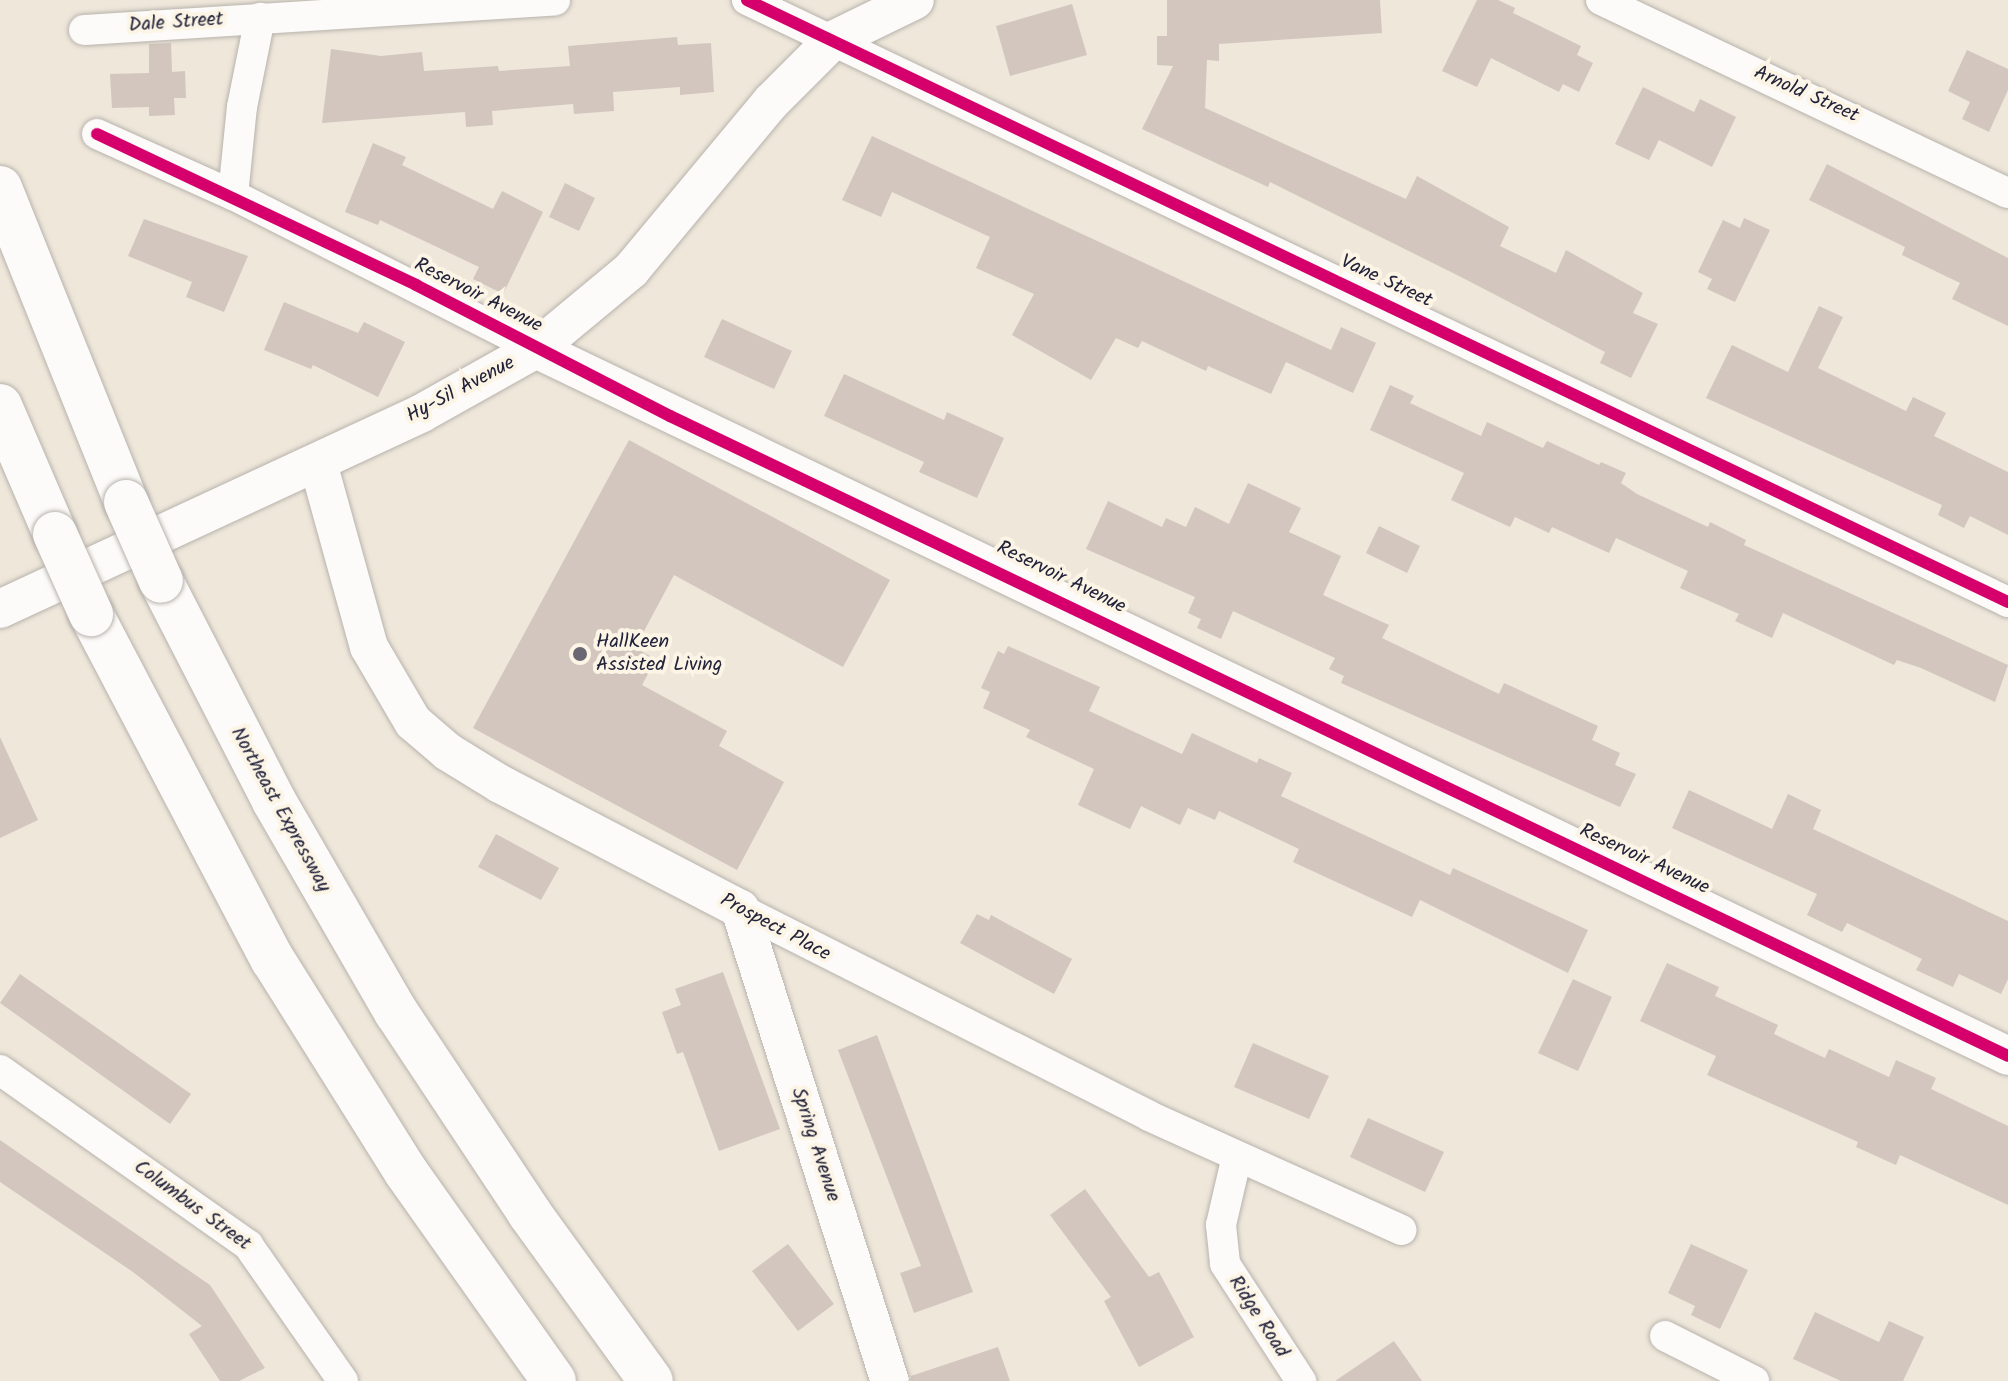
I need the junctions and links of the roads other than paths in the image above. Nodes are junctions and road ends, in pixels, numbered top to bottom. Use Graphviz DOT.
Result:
graph roads {
  1 [pos="555,0"];
  2 [pos="747,0"];
  3 [pos="915,0"];
  4 [pos="1601,0"];
  5 [pos="260,18"];
  6 [pos="84,30"];
  7 [pos="833,40"];
  8 [pos="97,134"];
  9 [pos="0,188"];
  10 [pos="2008,193"];
  11 [pos="233,195"];
  12 [pos="536,349"];
  13 [pos="0,406"];
  14 [pos="318,463"];
  15 [pos="2008,602"];
  16 [pos="0,609"];
  17 [pos="740,909"];
  18 [pos="2008,1056"];
  19 [pos="0,1070"];
  20 [pos="1237,1156"];
  21 [pos="1402,1230"];
  22 [pos="1665,1336"];
  23 [pos="343,1381"];
  24 [pos="554,1381"];
  25 [pos="651,1381"];
  26 [pos="890,1381"];
  27 [pos="1301,1381"];
  28 [pos="1754,1381"];
  1 -- 5 [label="street, Dale Street"];
  2 -- 7 [label="street, Vane Street"];
  3 -- 7 [label="street, Hy-Sil Avenue"];
  4 -- 10 [label="street, Arnold Street"];
  5 -- 6 [label="street, Dale Street"];
  5 -- 11 [label="street"];
  7 -- 12 [label="street, Hy-Sil Avenue"];
  7 -- 15 [label="street, Vane Street"];
  8 -- 11 [label="street, Reservoir Avenue"];
  9 -- 25 [label="highway, Northeast Expressway, bridge"];
  11 -- 12 [label="street, Reservoir Avenue"];
  12 -- 14 [label="street, Hy-Sil Avenue"];
  12 -- 18 [label="street, Reservoir Avenue"];
  13 -- 24 [label="highway, bridge"];
  14 -- 16 [label="street, Hy-Sil Avenue"];
  14 -- 17 [label="street, Prospect Place"];
  17 -- 20 [label="street, Prospect Place"];
  17 -- 26 [label="street, Spring Avenue"];
  19 -- 23 [label="street, Columbus Street"];
  20 -- 21 [label="street, Prospect Place"];
  20 -- 27 [label="street, Ridge Road"];
  22 -- 28 [label="street"];
}
